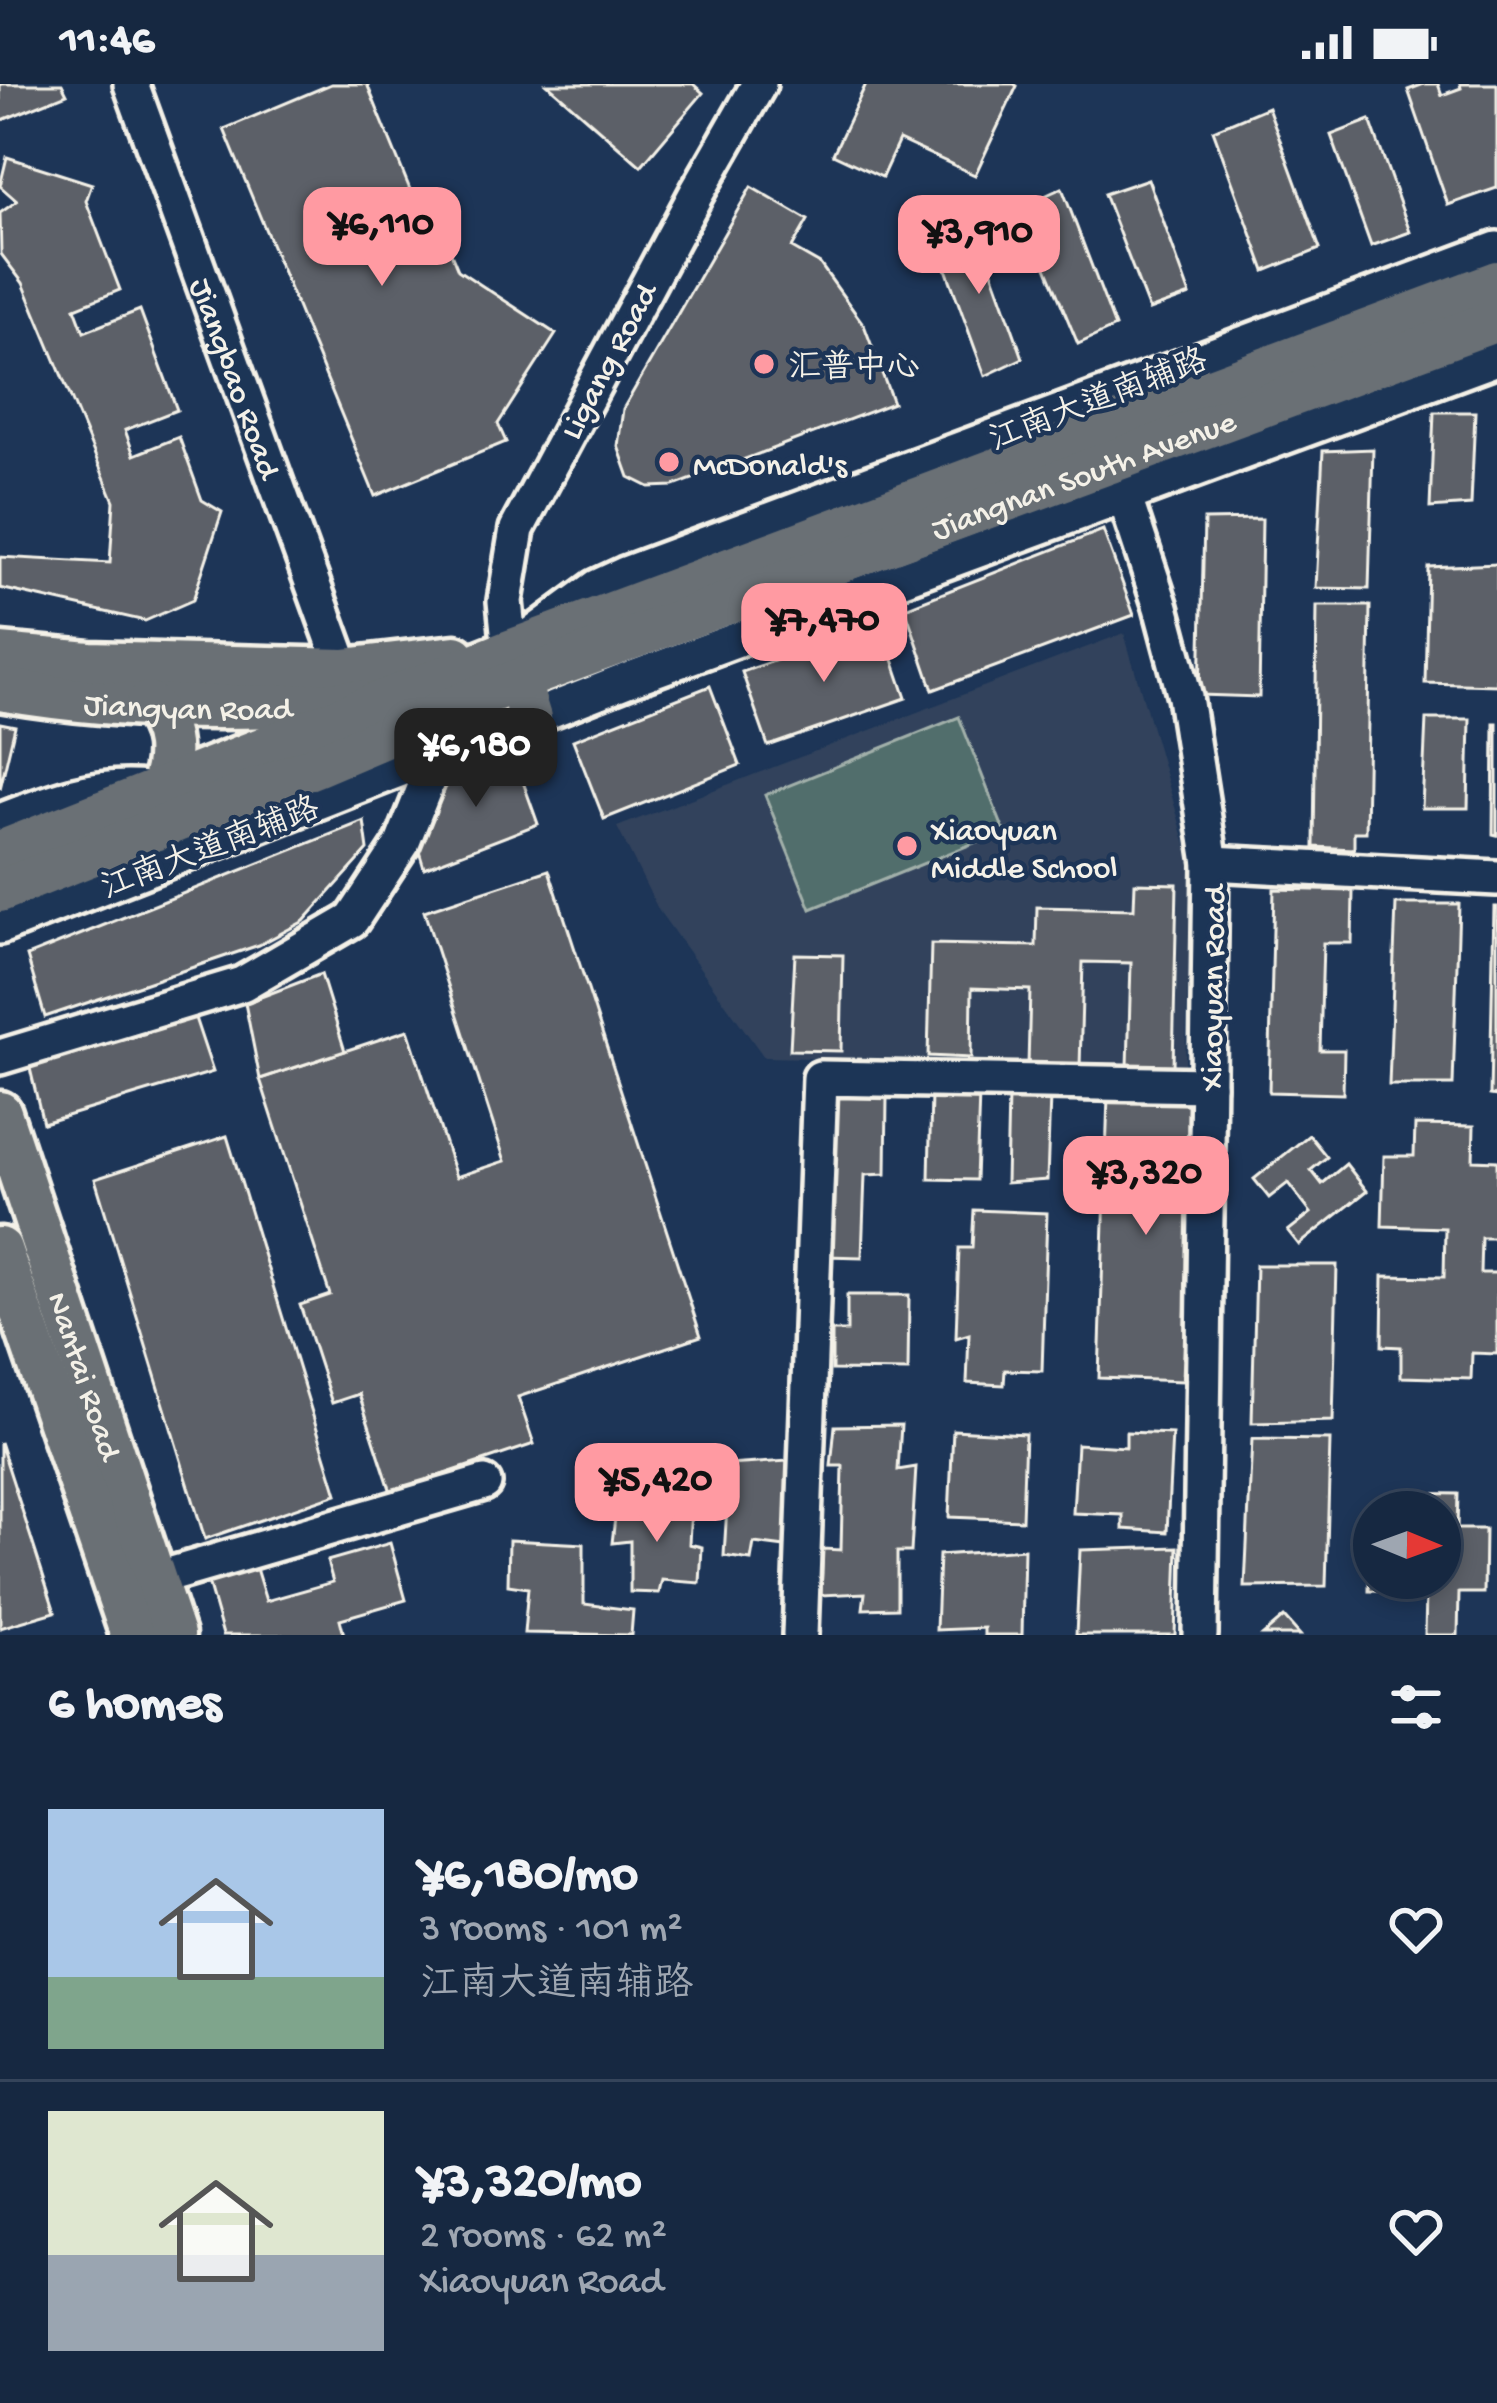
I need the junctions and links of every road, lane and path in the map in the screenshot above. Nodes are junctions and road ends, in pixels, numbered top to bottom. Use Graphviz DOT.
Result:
graph roads {
  1 [pos="131,84"];
  2 [pos="759,84"];
  3 [pos="1497,249"];
  4 [pos="1497,282"];
  5 [pos="1497,320"];
  6 [pos="1497,358"];
  7 [pos="1293,377"];
  8 [pos="1124,495"];
  9 [pos="905,521"];
  10 [pos="0,655"];
  11 [pos="344,670"];
  12 [pos="520,683"];
  13 [pos="0,688"];
  14 [pos="397,697"];
  15 [pos="148,703"];
  16 [pos="438,754"];
  17 [pos="161,790"];
  18 [pos="0,821"];
  19 [pos="0,852"];
  20 [pos="1211,863"];
  21 [pos="1497,878"];
  22 [pos="0,891"];
  23 [pos="0,927"];
  24 [pos="0,1058"];
  25 [pos="1208,1084"];
  26 [pos="0,1113"];
  27 [pos="0,1249"];
  28 [pos="484,1483"];
  29 [pos="155,1579"];
  30 [pos="132,1635"];
  31 [pos="173,1635"];
  32 [pos="800,1635"];
  33 [pos="1201,1635"];
  1 -- 11 [label="street, Jiangbao Road"];
  2 -- 12 [label="street, Ligang Road"];
  3 -- 7 [label="street, 江南大道南辅路"];
  4 -- 7 [label="main road, Jiangnan South Avenue"];
  5 -- 7 [label="main road, Jiangnan South Avenue"];
  6 -- 7 [label="street, 江南大道南辅路"];
  7 -- 8 [label="street, 江南大道南辅路"];
  7 -- 9 [label="main road, Jiangnan South Avenue"];
  7 -- 9 [label="street, 江南大道南辅路"];
  8 -- 9 [label="street, 江南大道南辅路"];
  8 -- 20 [label="street, Xiaoyuan Road"];
  9 -- 12 [label="main road, Jiangnan South Avenue"];
  9 -- 12 [label="street, 江南大道南辅路"];
  10 -- 11 [label="main road, Jiangyan Road"];
  11 -- 12 [label="main road, Jiangyan Road"];
  12 -- 14 [label="main road, Jiangyan Road"];
  12 -- 16 [label="street, 江南大道南辅路"];
  12 -- 22 [label="main road, Jiangnan South Avenue"];
  13 -- 15 [label="main road, Jiangyan Road"];
  14 -- 15 [label="main road, Jiangyan Road"];
  14 -- 17 [label="main road"];
  15 -- 17 [label="main road"];
  16 -- 23 [label="street, 江南大道南辅路"];
  16 -- 24 [label="street"];
  17 -- 18 [label="street, 江南大道南辅路"];
  17 -- 19 [label="main road"];
  20 -- 21 [label="street"];
  20 -- 25 [label="street, Xiaoyuan Road"];
  25 -- 32 [label="street"];
  25 -- 33 [label="street, Xiaoyuan Road"];
  26 -- 29 [label="main road, Nantai Road"];
  27 -- 30 [label="main road, Nantai Road"];
  28 -- 29 [label="street"];
  29 -- 31 [label="main road, Nantai Road"];
}
